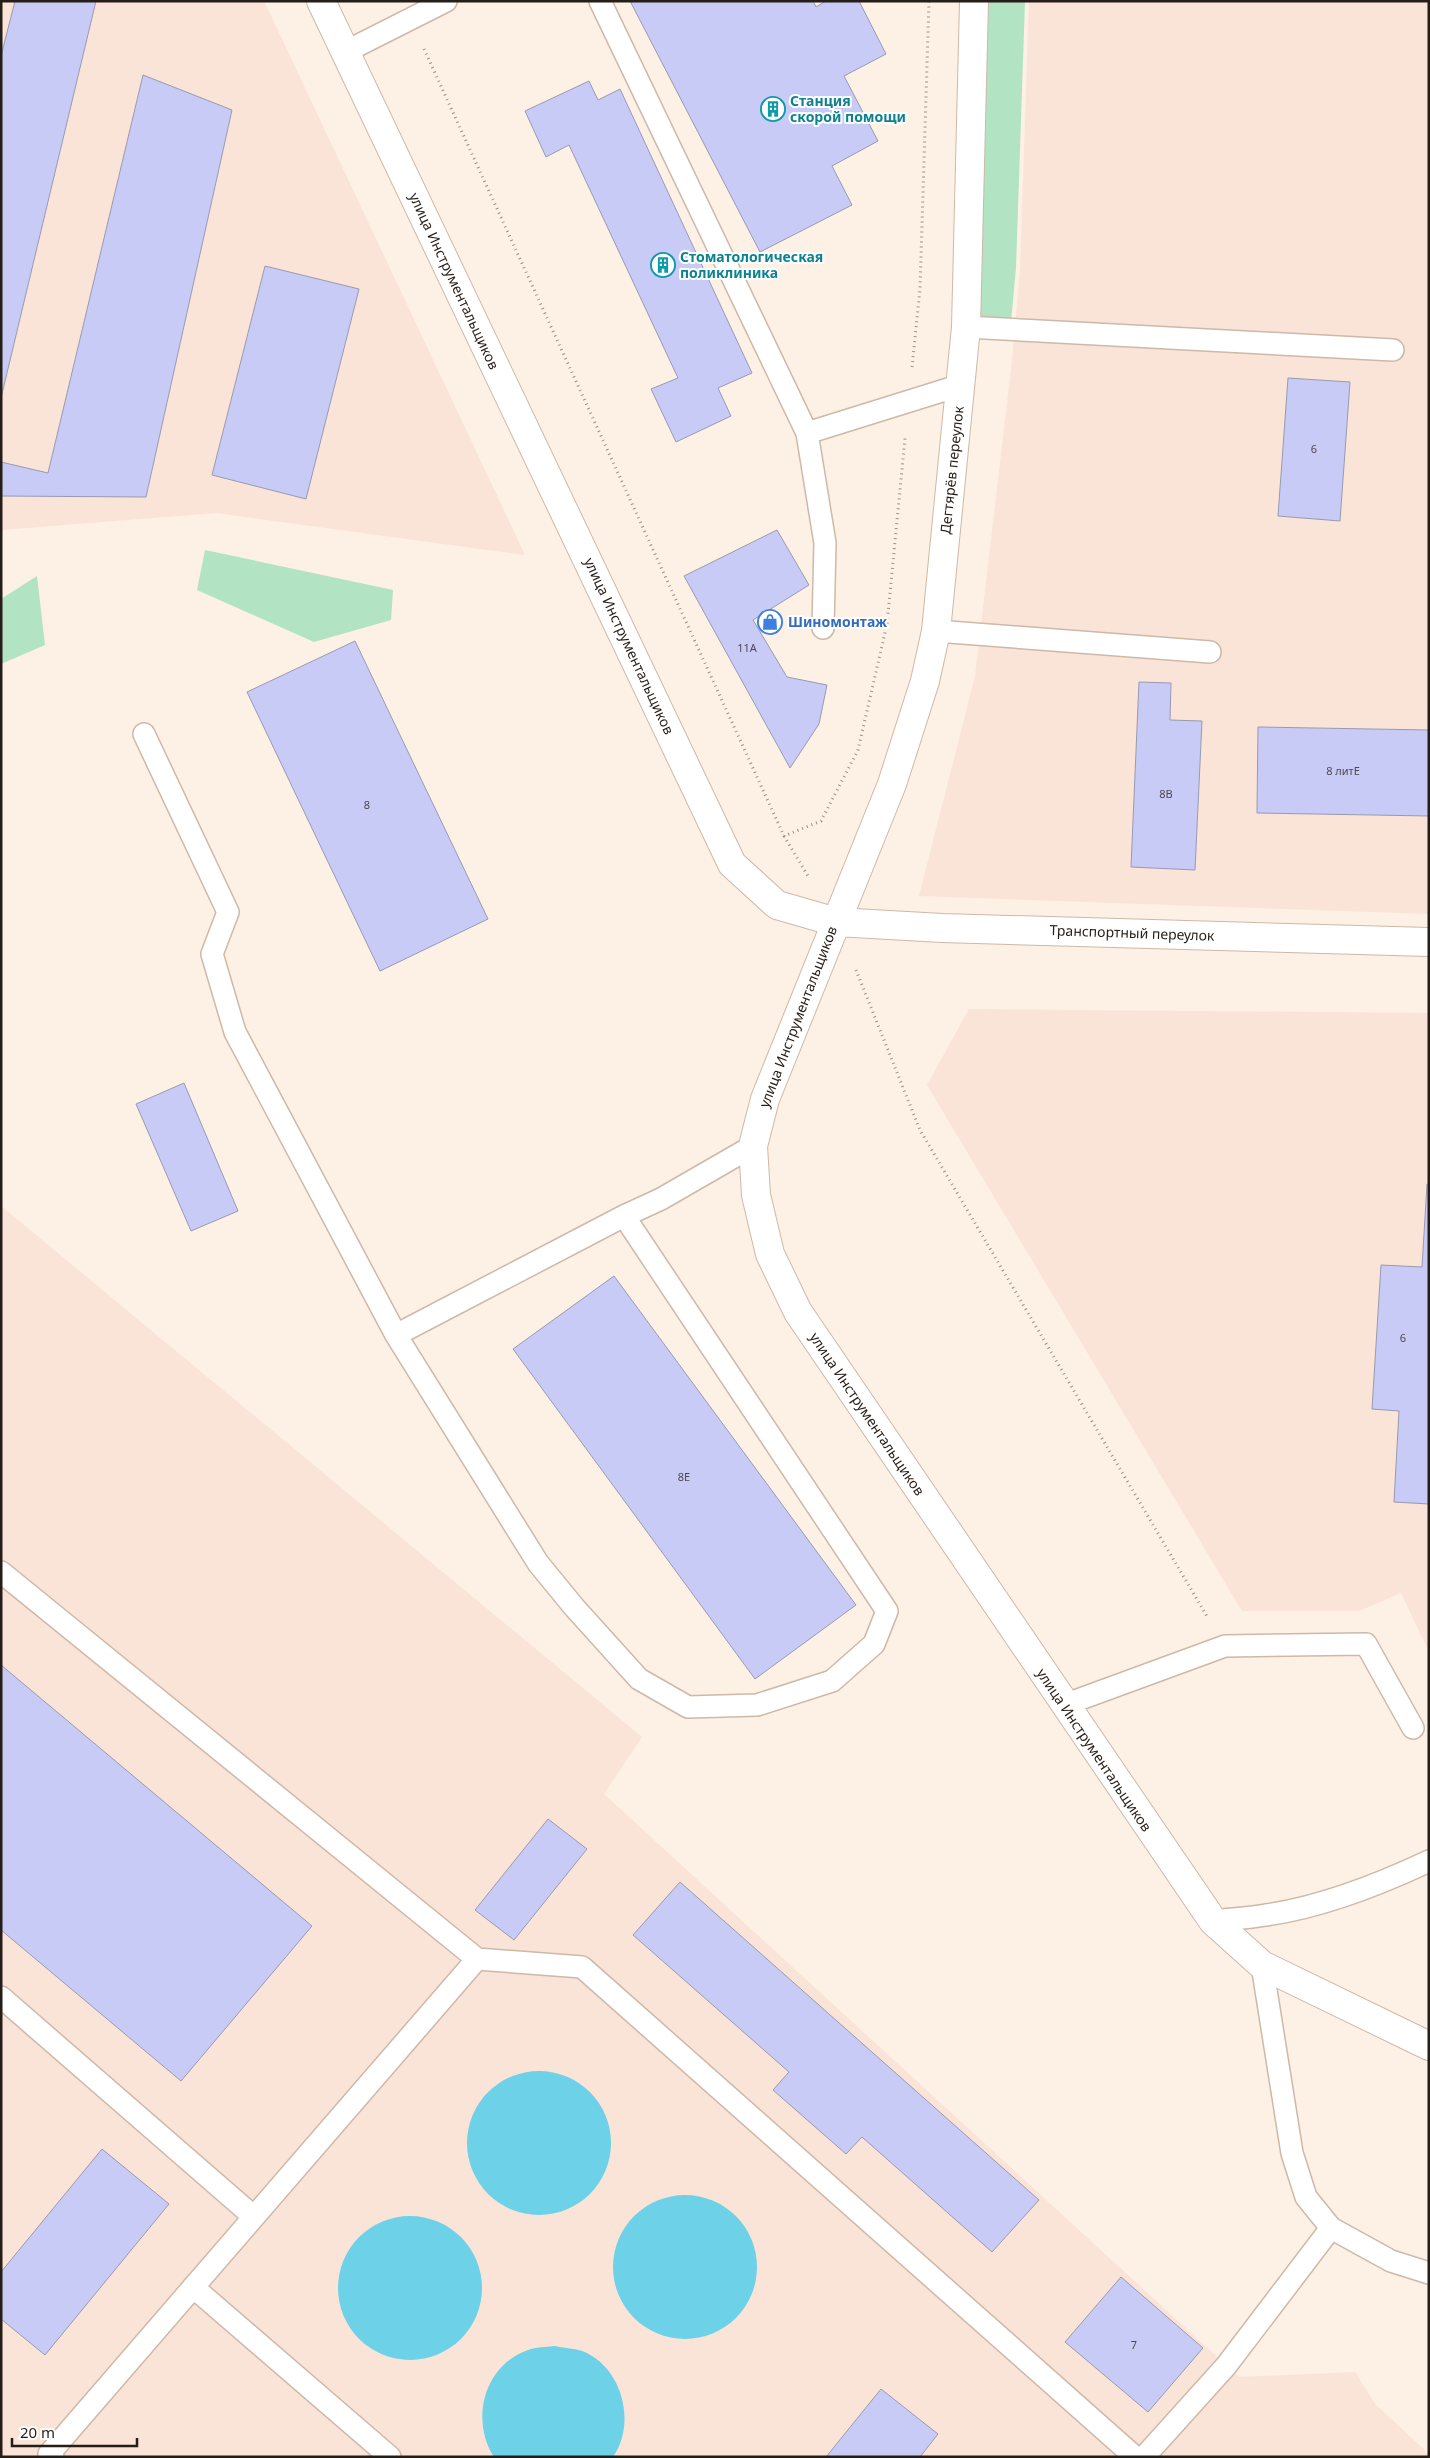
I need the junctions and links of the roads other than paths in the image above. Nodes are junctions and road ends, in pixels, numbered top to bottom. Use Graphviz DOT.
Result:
graph roads {
  1 [pos="321,1"];
  2 [pos="446,1"];
  3 [pos="600,1"];
  4 [pos="974,1"];
  5 [pos="345,52"];
  6 [pos="966,326"];
  7 [pos="1393,350"];
  8 [pos="960,385"];
  9 [pos="807,433"];
  10 [pos="823,628"];
  11 [pos="936,632"];
  12 [pos="1210,652"];
  13 [pos="144,734"];
  14 [pos="836,922"];
  15 [pos="1429,942"];
  16 [pos="753,1146"];
  17 [pos="624,1216"];
  18 [pos="396,1335"];
  19 [pos="1,1572"];
  20 [pos="1064,1705"];
  21 [pos="1413,1728"];
  22 [pos="1429,1860"];
  23 [pos="1213,1921"];
  24 [pos="477,1959"];
  25 [pos="1262,1966"];
  26 [pos="1,1997"];
  27 [pos="1429,2046"];
  28 [pos="254,2217"];
  29 [pos="1331,2228"];
  30 [pos="1429,2273"];
  31 [pos="193,2287"];
  32 [pos="53,2457"];
  33 [pos="390,2457"];
  34 [pos="1135,2457"];
  35 [pos="1144,2457"];
  1 -- 5 [label="street, улица Инструментальщиков"];
  2 -- 5 [label="lane"];
  3 -- 9 [label="lane"];
  4 -- 6 [label="street, Дегтярёв переулок"];
  5 -- 14 [label="street, улица Инструментальщиков"];
  6 -- 7 [label="lane"];
  6 -- 8 [label="street, Дегтярёв переулок"];
  8 -- 9 [label="lane"];
  8 -- 11 [label="street, Дегтярёв переулок"];
  9 -- 10 [label="lane"];
  11 -- 12 [label="lane"];
  11 -- 14 [label="street, Дегтярёв переулок"];
  13 -- 18 [label="lane"];
  14 -- 15 [label="street, Транспортный переулок"];
  14 -- 16 [label="street, улица Инструментальщиков"];
  16 -- 17 [label="lane"];
  16 -- 20 [label="street, улица Инструментальщиков"];
  17 -- 18 [label="lane"];
  17 -- 18 [label="lane"];
  19 -- 24 [label="lane"];
  20 -- 21 [label="lane"];
  20 -- 23 [label="street, улица Инструментальщиков"];
  22 -- 23 [label="lane"];
  23 -- 25 [label="street, улица Инструментальщиков"];
  24 -- 28 [label="lane"];
  24 -- 34 [label="lane"];
  25 -- 27 [label="street, улица Инструментальщиков"];
  25 -- 29 [label="lane"];
  26 -- 28 [label="lane"];
  28 -- 31 [label="lane"];
  29 -- 30 [label="lane"];
  29 -- 35 [label="lane"];
  31 -- 32 [label="lane"];
  31 -- 33 [label="lane"];
}
